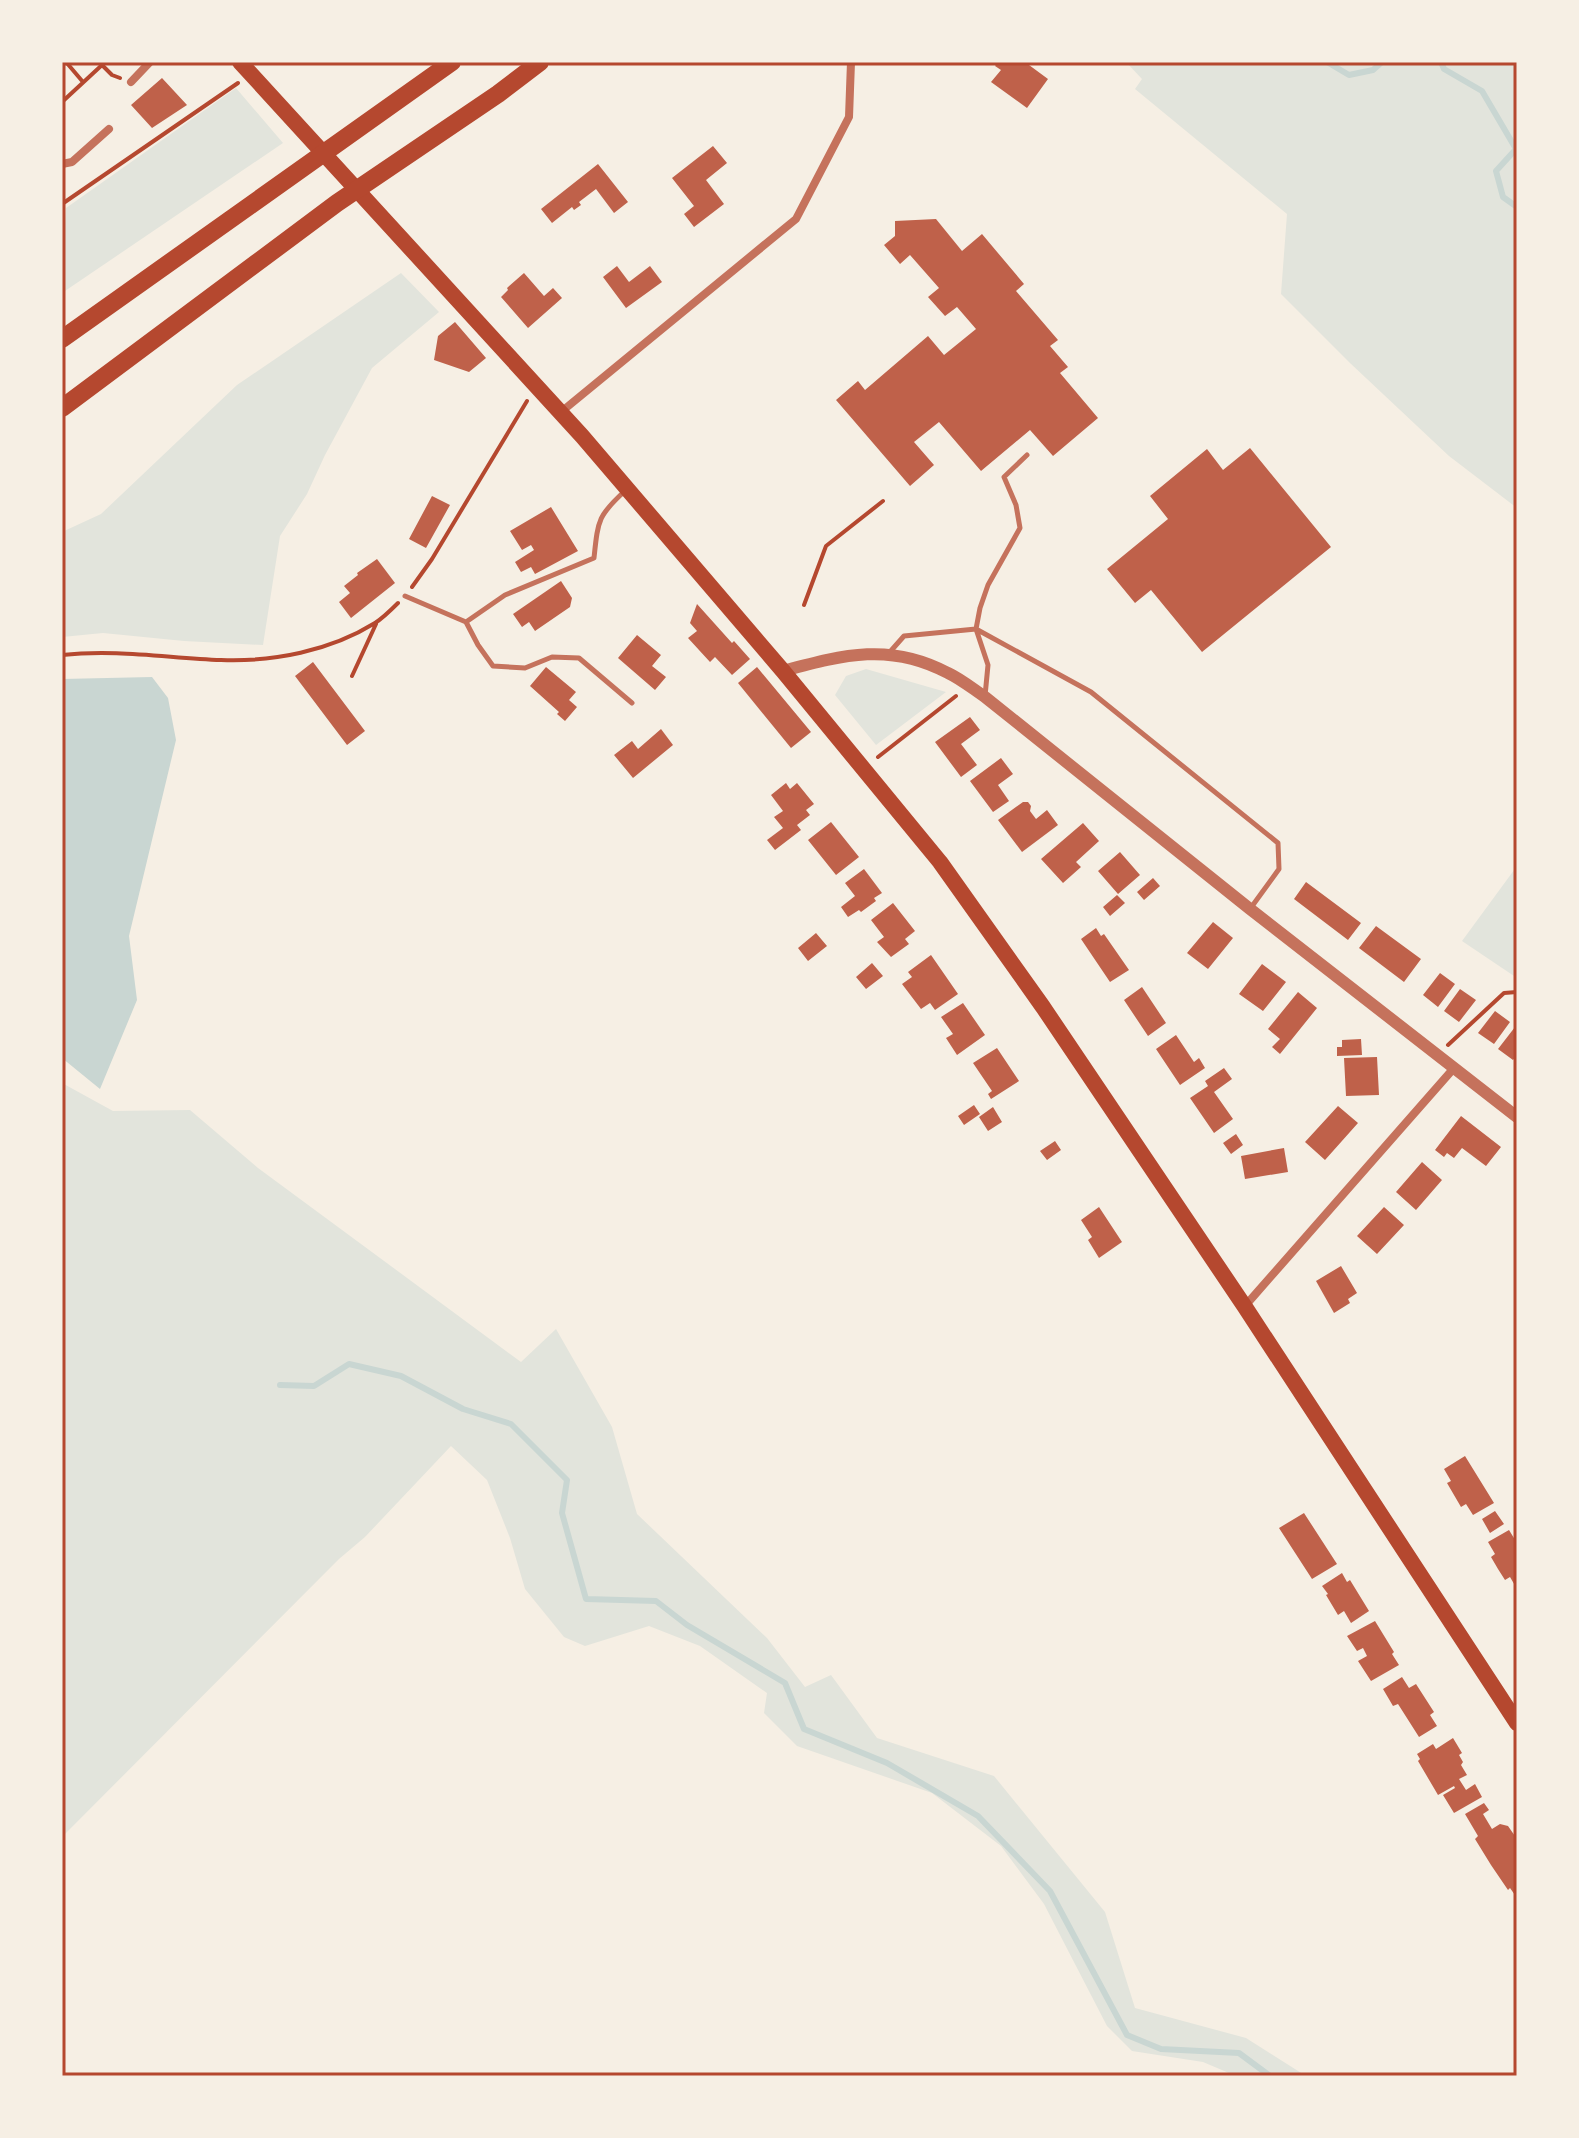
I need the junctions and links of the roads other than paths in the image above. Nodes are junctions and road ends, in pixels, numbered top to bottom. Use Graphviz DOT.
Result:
graph roads {
  1 [pos="150,62"];
  2 [pos="452,62"];
  3 [pos="540,62"];
  4 [pos="851,62"];
  5 [pos="246,68"];
  6 [pos="131,82"];
  7 [pos="109,129"];
  8 [pos="62,164"];
  9 [pos="62,339"];
  10 [pos="62,408"];
  11 [pos="561,412"];
  12 [pos="1027,455"];
  13 [pos="627,488"];
  14 [pos="405,596"];
  15 [pos="466,622"];
  16 [pos="976,629"];
  17 [pos="888,653"];
  18 [pos="783,671"];
  19 [pos="985,697"];
  20 [pos="632,703"];
  21 [pos="1250,909"];
  22 [pos="1454,1068"];
  23 [pos="1517,1117"];
  24 [pos="1245,1307"];
  25 [pos="1517,1723"];
  1 -- 6 [label="street"];
  2 -- 9 [label="highway"];
  3 -- 10 [label="highway"];
  4 -- 11 [label="street"];
  5 -- 11 [label="main road"];
  7 -- 8 [label="street"];
  11 -- 13 [label="main road"];
  12 -- 16 [label="lane"];
  13 -- 15 [label="lane"];
  13 -- 18 [label="main road"];
  14 -- 15 [label="lane"];
  15 -- 20 [label="lane"];
  16 -- 17 [label="lane"];
  16 -- 19 [label="lane"];
  16 -- 21 [label="lane"];
  17 -- 18 [label="street"];
  17 -- 19 [label="street"];
  18 -- 24 [label="main road"];
  19 -- 21 [label="street"];
  21 -- 22 [label="street"];
  22 -- 23 [label="street"];
  22 -- 24 [label="street"];
  24 -- 25 [label="main road"];
}
